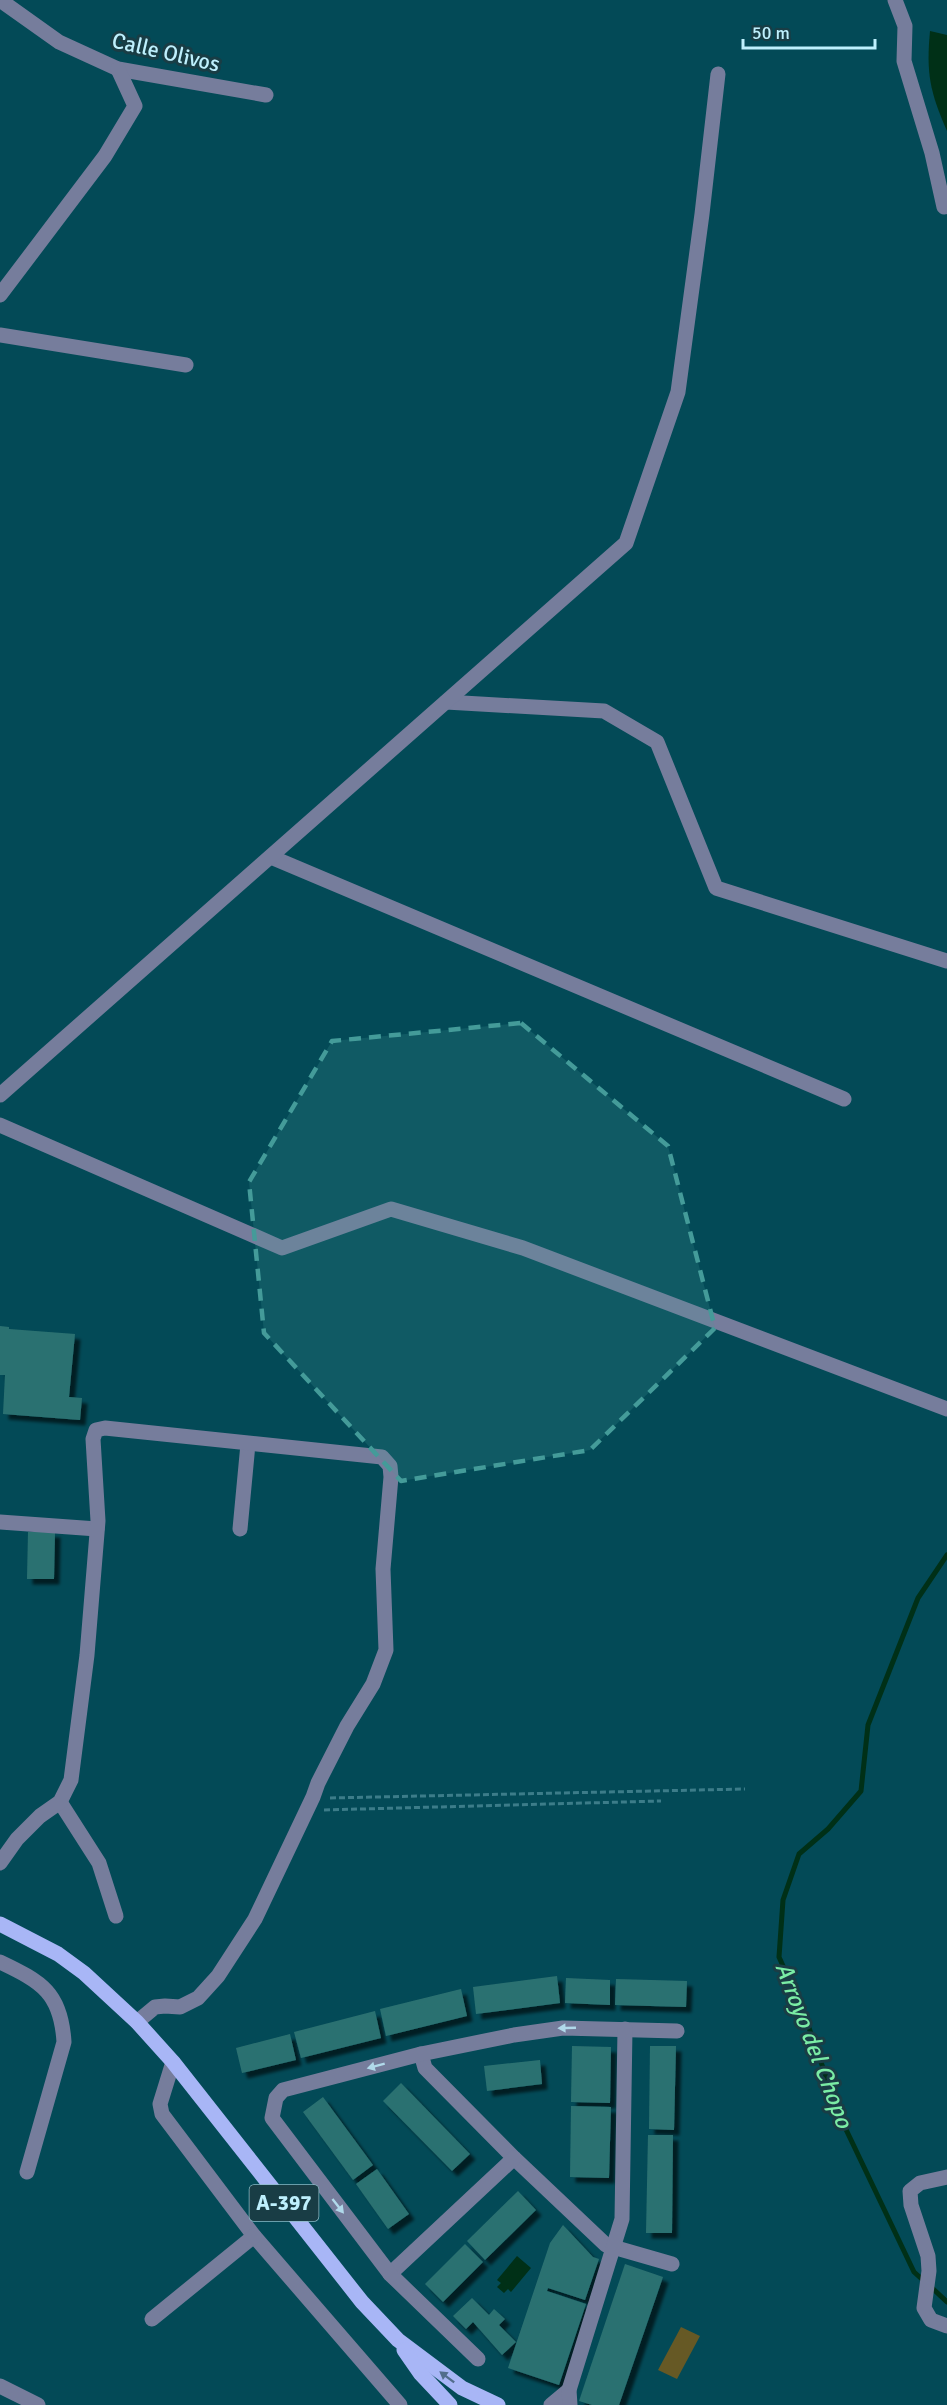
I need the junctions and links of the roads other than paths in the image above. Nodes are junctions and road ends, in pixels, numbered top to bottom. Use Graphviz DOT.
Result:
graph roads {
  1 [pos="0,0"];
  2 [pos="895,0"];
  3 [pos="118,69"];
  4 [pos="718,74"];
  5 [pos="266,96"];
  6 [pos="944,207"];
  7 [pos="0,296"];
  8 [pos="0,335"];
  9 [pos="186,365"];
  10 [pos="446,702"];
  11 [pos="272,857"];
  12 [pos="947,961"];
  13 [pos="0,1095"];
  14 [pos="844,1099"];
  15 [pos="0,1125"];
  16 [pos="947,1409"];
  17 [pos="248,1444"];
  18 [pos="0,1522"];
  19 [pos="98,1529"];
  20 [pos="240,1529"];
  21 [pos="60,1802"];
  22 [pos="0,1863"];
  23 [pos="116,1916"];
  24 [pos="0,1924"];
  25 [pos="0,1962"];
  26 [pos="137,2022"];
  27 [pos="625,2029"];
  28 [pos="677,2031"];
  29 [pos="420,2054"];
  30 [pos="173,2062"];
  31 [pos="514,2158"];
  32 [pos="27,2172"];
  33 [pos="947,2176"];
  34 [pos="254,2236"];
  35 [pos="614,2247"];
  36 [pos="672,2264"];
  37 [pos="390,2274"];
  38 [pos="152,2319"];
  39 [pos="947,2326"];
  40 [pos="398,2340"];
  41 [pos="478,2359"];
  42 [pos="0,2386"];
  43 [pos="569,2398"];
  44 [pos="38,2405"];
  45 [pos="400,2405"];
  46 [pos="450,2405"];
  47 [pos="498,2405"];
  48 [pos="552,2405"];
  1 -- 3 [label="street, Calle Olivos"];
  2 -- 6 [label="street"];
  3 -- 5 [label="street, Calle Olivos"];
  3 -- 7 [label="street"];
  4 -- 10 [label="street"];
  8 -- 9 [label="street"];
  10 -- 11 [label="street"];
  10 -- 12 [label="street"];
  11 -- 13 [label="street"];
  11 -- 14 [label="street"];
  15 -- 16 [label="street"];
  17 -- 19 [label="street"];
  17 -- 20 [label="street"];
  17 -- 26 [label="street"];
  18 -- 19 [label="street"];
  19 -- 21 [label="street"];
  21 -- 22 [label="street"];
  21 -- 23 [label="street"];
  24 -- 26 [label="main road, A-397"];
  25 -- 32 [label="street"];
  26 -- 30 [label="main road, A-397"];
  27 -- 28 [label="street"];
  27 -- 29 [label="street, one-way"];
  27 -- 35 [label="street"];
  29 -- 31 [label="street"];
  29 -- 37 [label="street, one-way"];
  30 -- 34 [label="street"];
  30 -- 40 [label="main road, A-397"];
  31 -- 35 [label="street"];
  31 -- 37 [label="street"];
  33 -- 39 [label="street"];
  34 -- 38 [label="street"];
  34 -- 45 [label="street"];
  35 -- 36 [label="street"];
  35 -- 43 [label="street"];
  37 -- 41 [label="street"];
  40 -- 46 [label="main road, A-397"];
  47 -- 40 [label="main road, A-397, one-way"];
  42 -- 44 [label="street"];
  43 -- 48 [label="street"];
}
